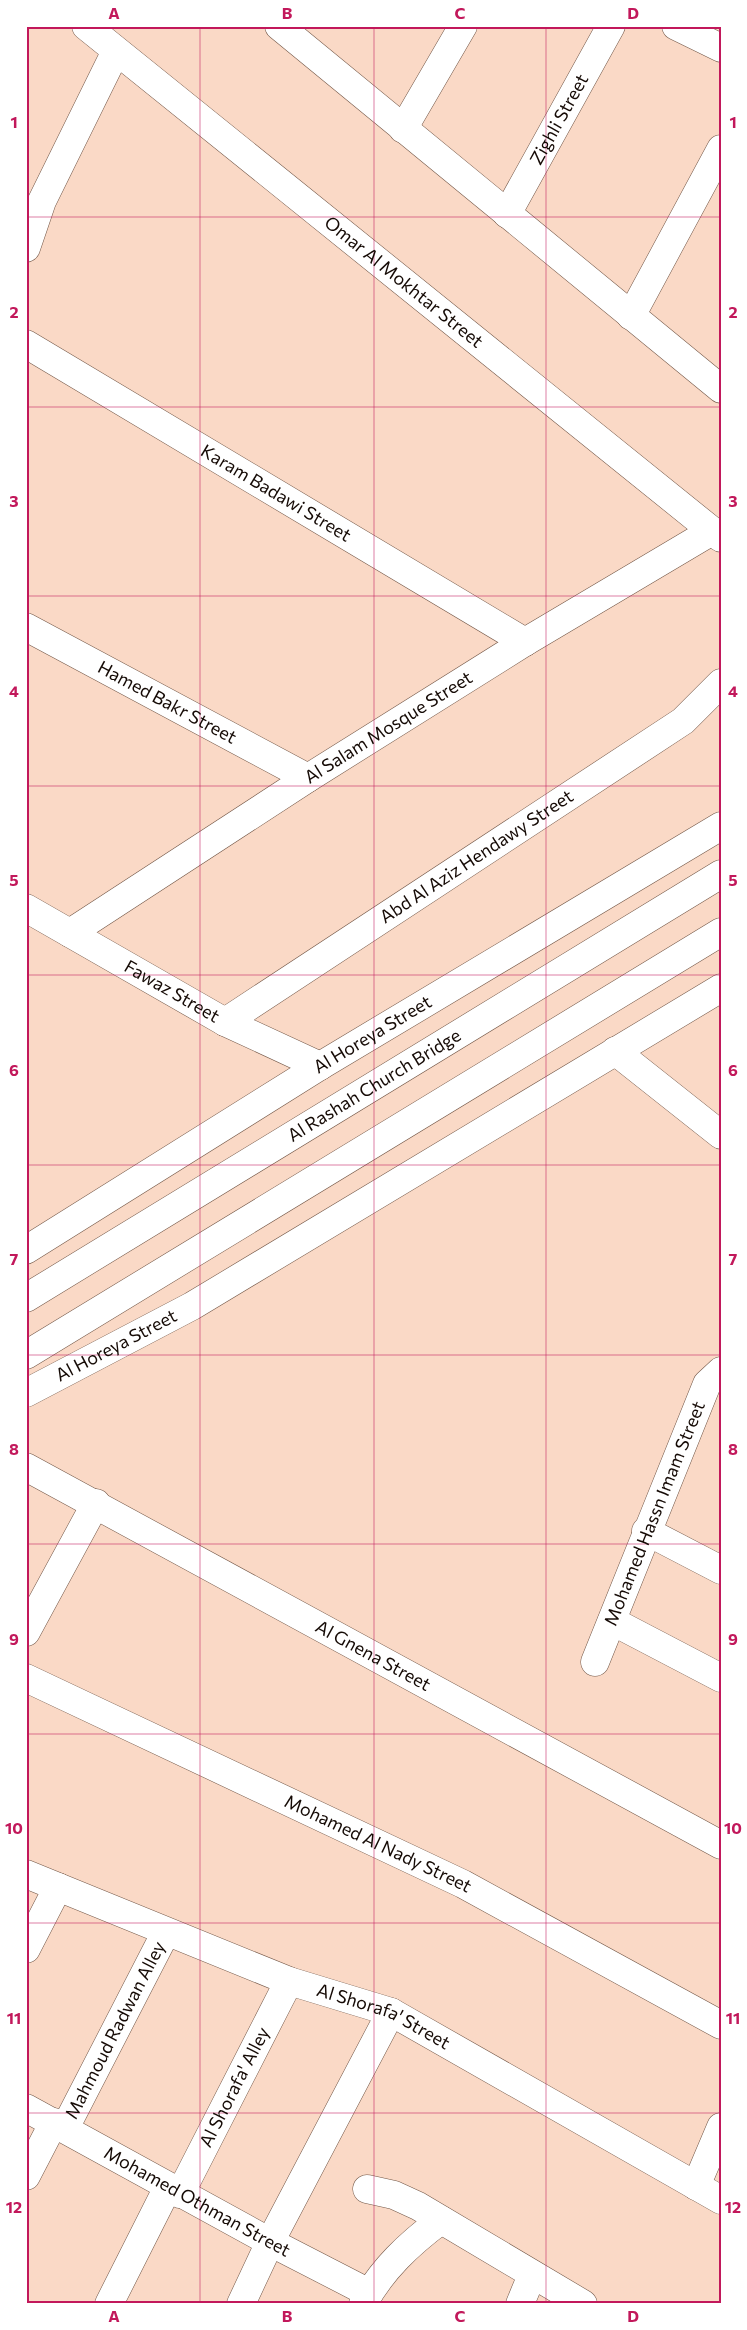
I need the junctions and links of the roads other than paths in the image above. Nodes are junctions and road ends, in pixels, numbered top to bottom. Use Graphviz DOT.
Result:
graph roads {
  1 [pos="86,26"];
  2 [pos="462,26"];
  3 [pos="611,26"];
  4 [pos="676,26"];
  5 [pos="295,32"];
  6 [pos="721,48"];
  7 [pos="116,50"];
  8 [pos="403,128"];
  9 [pos="721,149"];
  10 [pos="507,214"];
  11 [pos="26,248"];
  12 [pos="631,316"];
  13 [pos="26,344"];
  14 [pos="721,389"];
  15 [pos="716,534"];
  16 [pos="26,627"];
  17 [pos="525,642"];
  18 [pos="721,683"];
  19 [pos="308,778"];
  20 [pos="721,826"];
  21 [pos="721,874"];
  22 [pos="26,908"];
  23 [pos="721,932"];
  24 [pos="70,933"];
  25 [pos="721,988"];
  26 [pos="225,1022"];
  27 [pos="615,1051"];
  28 [pos="320,1066"];
  29 [pos="721,1135"];
  30 [pos="26,1250"];
  31 [pos="26,1298"];
  32 [pos="26,1355"];
  33 [pos="721,1371"];
  34 [pos="26,1393"];
  35 [pos="26,1467"];
  36 [pos="96,1503"];
  37 [pos="646,1531"];
  38 [pos="721,1570"];
  39 [pos="612,1621"];
  40 [pos="26,1632"];
  41 [pos="595,1662"];
  42 [pos="26,1678"];
  43 [pos="721,1678"];
  44 [pos="721,1845"];
  45 [pos="26,1874"];
  46 [pos="58,1887"];
  47 [pos="166,1932"];
  48 [pos="26,1949"];
  49 [pos="289,1981"];
  50 [pos="391,2012"];
  51 [pos="721,2025"];
  52 [pos="26,2108"];
  53 [pos="59,2125"];
  54 [pos="721,2127"];
  55 [pos="26,2176"];
  56 [pos="696,2186"];
  57 [pos="368,2189"];
  58 [pos="174,2190"];
  59 [pos="721,2200"];
  60 [pos="440,2220"];
  61 [pos="270,2242"];
  62 [pos="532,2275"];
  63 [pos="366,2298"];
  64 [pos="109,2304"];
  65 [pos="241,2304"];
  66 [pos="520,2304"];
  67 [pos="583,2304"];
  1 -- 7 [label="street, Omar Al Mokhtar Street"];
  2 -- 8 [label="street"];
  3 -- 10 [label="street, Zighli Street"];
  4 -- 6 [label="street"];
  5 -- 8 [label="street"];
  7 -- 11 [label="street"];
  7 -- 15 [label="street, Omar Al Mokhtar Street"];
  8 -- 10 [label="street"];
  9 -- 12 [label="street"];
  10 -- 12 [label="street"];
  12 -- 14 [label="street"];
  13 -- 17 [label="street, Karam Badawi Street"];
  15 -- 17 [label="street, Al Salam Mosque Street"];
  16 -- 19 [label="street, Hamed Bakr Street"];
  17 -- 19 [label="street, Al Salam Mosque Street"];
  18 -- 26 [label="street, Abd Al Aziz Hendawy Street"];
  19 -- 24 [label="street, Al Salam Mosque Street"];
  20 -- 28 [label="street, Al Horeya Street"];
  21 -- 31 [label="street, Al Rashah Church Bridge"];
  22 -- 24 [label="street, Fawaz Street"];
  23 -- 32 [label="street"];
  24 -- 26 [label="street, Fawaz Street"];
  25 -- 27 [label="street, Al Horeya Street"];
  26 -- 28 [label="street, Fawaz Street"];
  27 -- 29 [label="street"];
  27 -- 34 [label="street, Al Horeya Street"];
  28 -- 30 [label="street, Al Horeya Street"];
  33 -- 37 [label="street, Mohamed Hassn Imam Street"];
  35 -- 36 [label="street, Al Gnena Street"];
  36 -- 40 [label="street"];
  36 -- 44 [label="street, Al Gnena Street"];
  37 -- 38 [label="street"];
  37 -- 39 [label="street, Mohamed Hassn Imam Street"];
  39 -- 41 [label="street, Mohamed Hassn Imam Street"];
  39 -- 43 [label="street"];
  42 -- 51 [label="street, Mohamed Al Nady Street"];
  45 -- 46 [label="street, Al Shorafa' Street"];
  46 -- 47 [label="street, Al Shorafa' Street"];
  46 -- 48 [label="street"];
  47 -- 49 [label="street, Al Shorafa' Street"];
  47 -- 53 [label="street, Mahmoud Radwan Alley"];
  49 -- 50 [label="street, Al Shorafa' Street"];
  49 -- 58 [label="street, Al Shorafa' Alley"];
  50 -- 56 [label="street, Al Shorafa' Street"];
  50 -- 61 [label="street"];
  52 -- 53 [label="street, Mohamed Othman Street"];
  53 -- 55 [label="street, Mahmoud Radwan Alley"];
  53 -- 58 [label="street, Mohamed Othman Street"];
  54 -- 56 [label="street"];
  56 -- 59 [label="street, Al Shorafa' Street"];
  57 -- 60 [label="street"];
  58 -- 61 [label="street, Mohamed Othman Street"];
  58 -- 64 [label="street, Al Shorafa' Alley"];
  60 -- 62 [label="street"];
  60 -- 63 [label="street"];
  61 -- 63 [label="street, Mohamed Othman Street"];
  61 -- 65 [label="street"];
  62 -- 66 [label="street"];
  62 -- 67 [label="street"];
}
